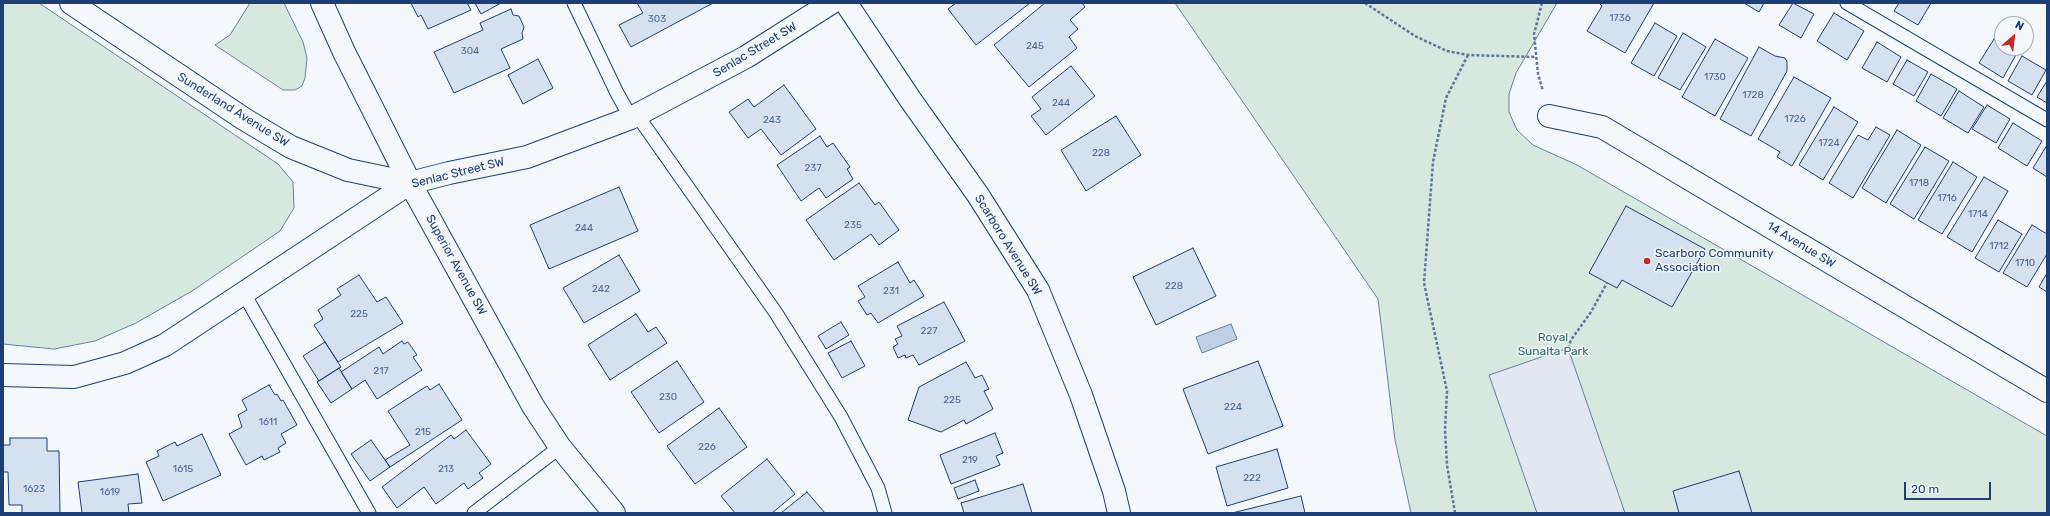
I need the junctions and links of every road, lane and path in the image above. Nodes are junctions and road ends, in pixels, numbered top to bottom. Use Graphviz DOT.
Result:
graph roads {
  1 [pos="71,3"];
  2 [pos="322,3"];
  3 [pos="574,3"];
  4 [pos="831,3"];
  5 [pos="846,3"];
  6 [pos="1365,3"];
  7 [pos="1542,3"];
  8 [pos="1847,3"];
  9 [pos="1468,55"];
  10 [pos="1536,57"];
  11 [pos="1538,74"];
  12 [pos="634,116"];
  13 [pos="1549,116"];
  14 [pos="2047,120"];
  15 [pos="410,183"];
  16 [pos="1607,283"];
  17 [pos="244,292"];
  18 [pos="1568,348"];
  19 [pos="3,375"];
  20 [pos="2047,391"];
  21 [pos="560,447"];
  22 [pos="369,513"];
  23 [pos="474,513"];
  24 [pos="614,513"];
  25 [pos="885,513"];
  26 [pos="1119,513"];
  27 [pos="1455,513"];
  1 -- 15 [label="street, Sunderland Avenue SW"];
  2 -- 15 [label="street, Superior Avenue SW"];
  3 -- 12 [label="lane"];
  4 -- 12 [label="street, Senlac Street SW"];
  5 -- 26 [label="street, Scarboro Avenue SW"];
  6 -- 9 [label="path"];
  7 -- 10 [label="path"];
  8 -- 14 [label="lane"];
  9 -- 10 [label="path"];
  9 -- 27 [label="path"];
  10 -- 11 [label="path"];
  12 -- 15 [label="street, Senlac Street SW"];
  12 -- 25 [label="lane"];
  13 -- 20 [label="street, 14 Avenue SW"];
  15 -- 17 [label="street, Senlac Street SW"];
  15 -- 21 [label="street, Superior Avenue SW"];
  16 -- 18 [label="path"];
  17 -- 19 [label="street, Senlac Street SW"];
  17 -- 22 [label="lane"];
  21 -- 23 [label="lane"];
  21 -- 24 [label="street, Superior Avenue SW"];
}
